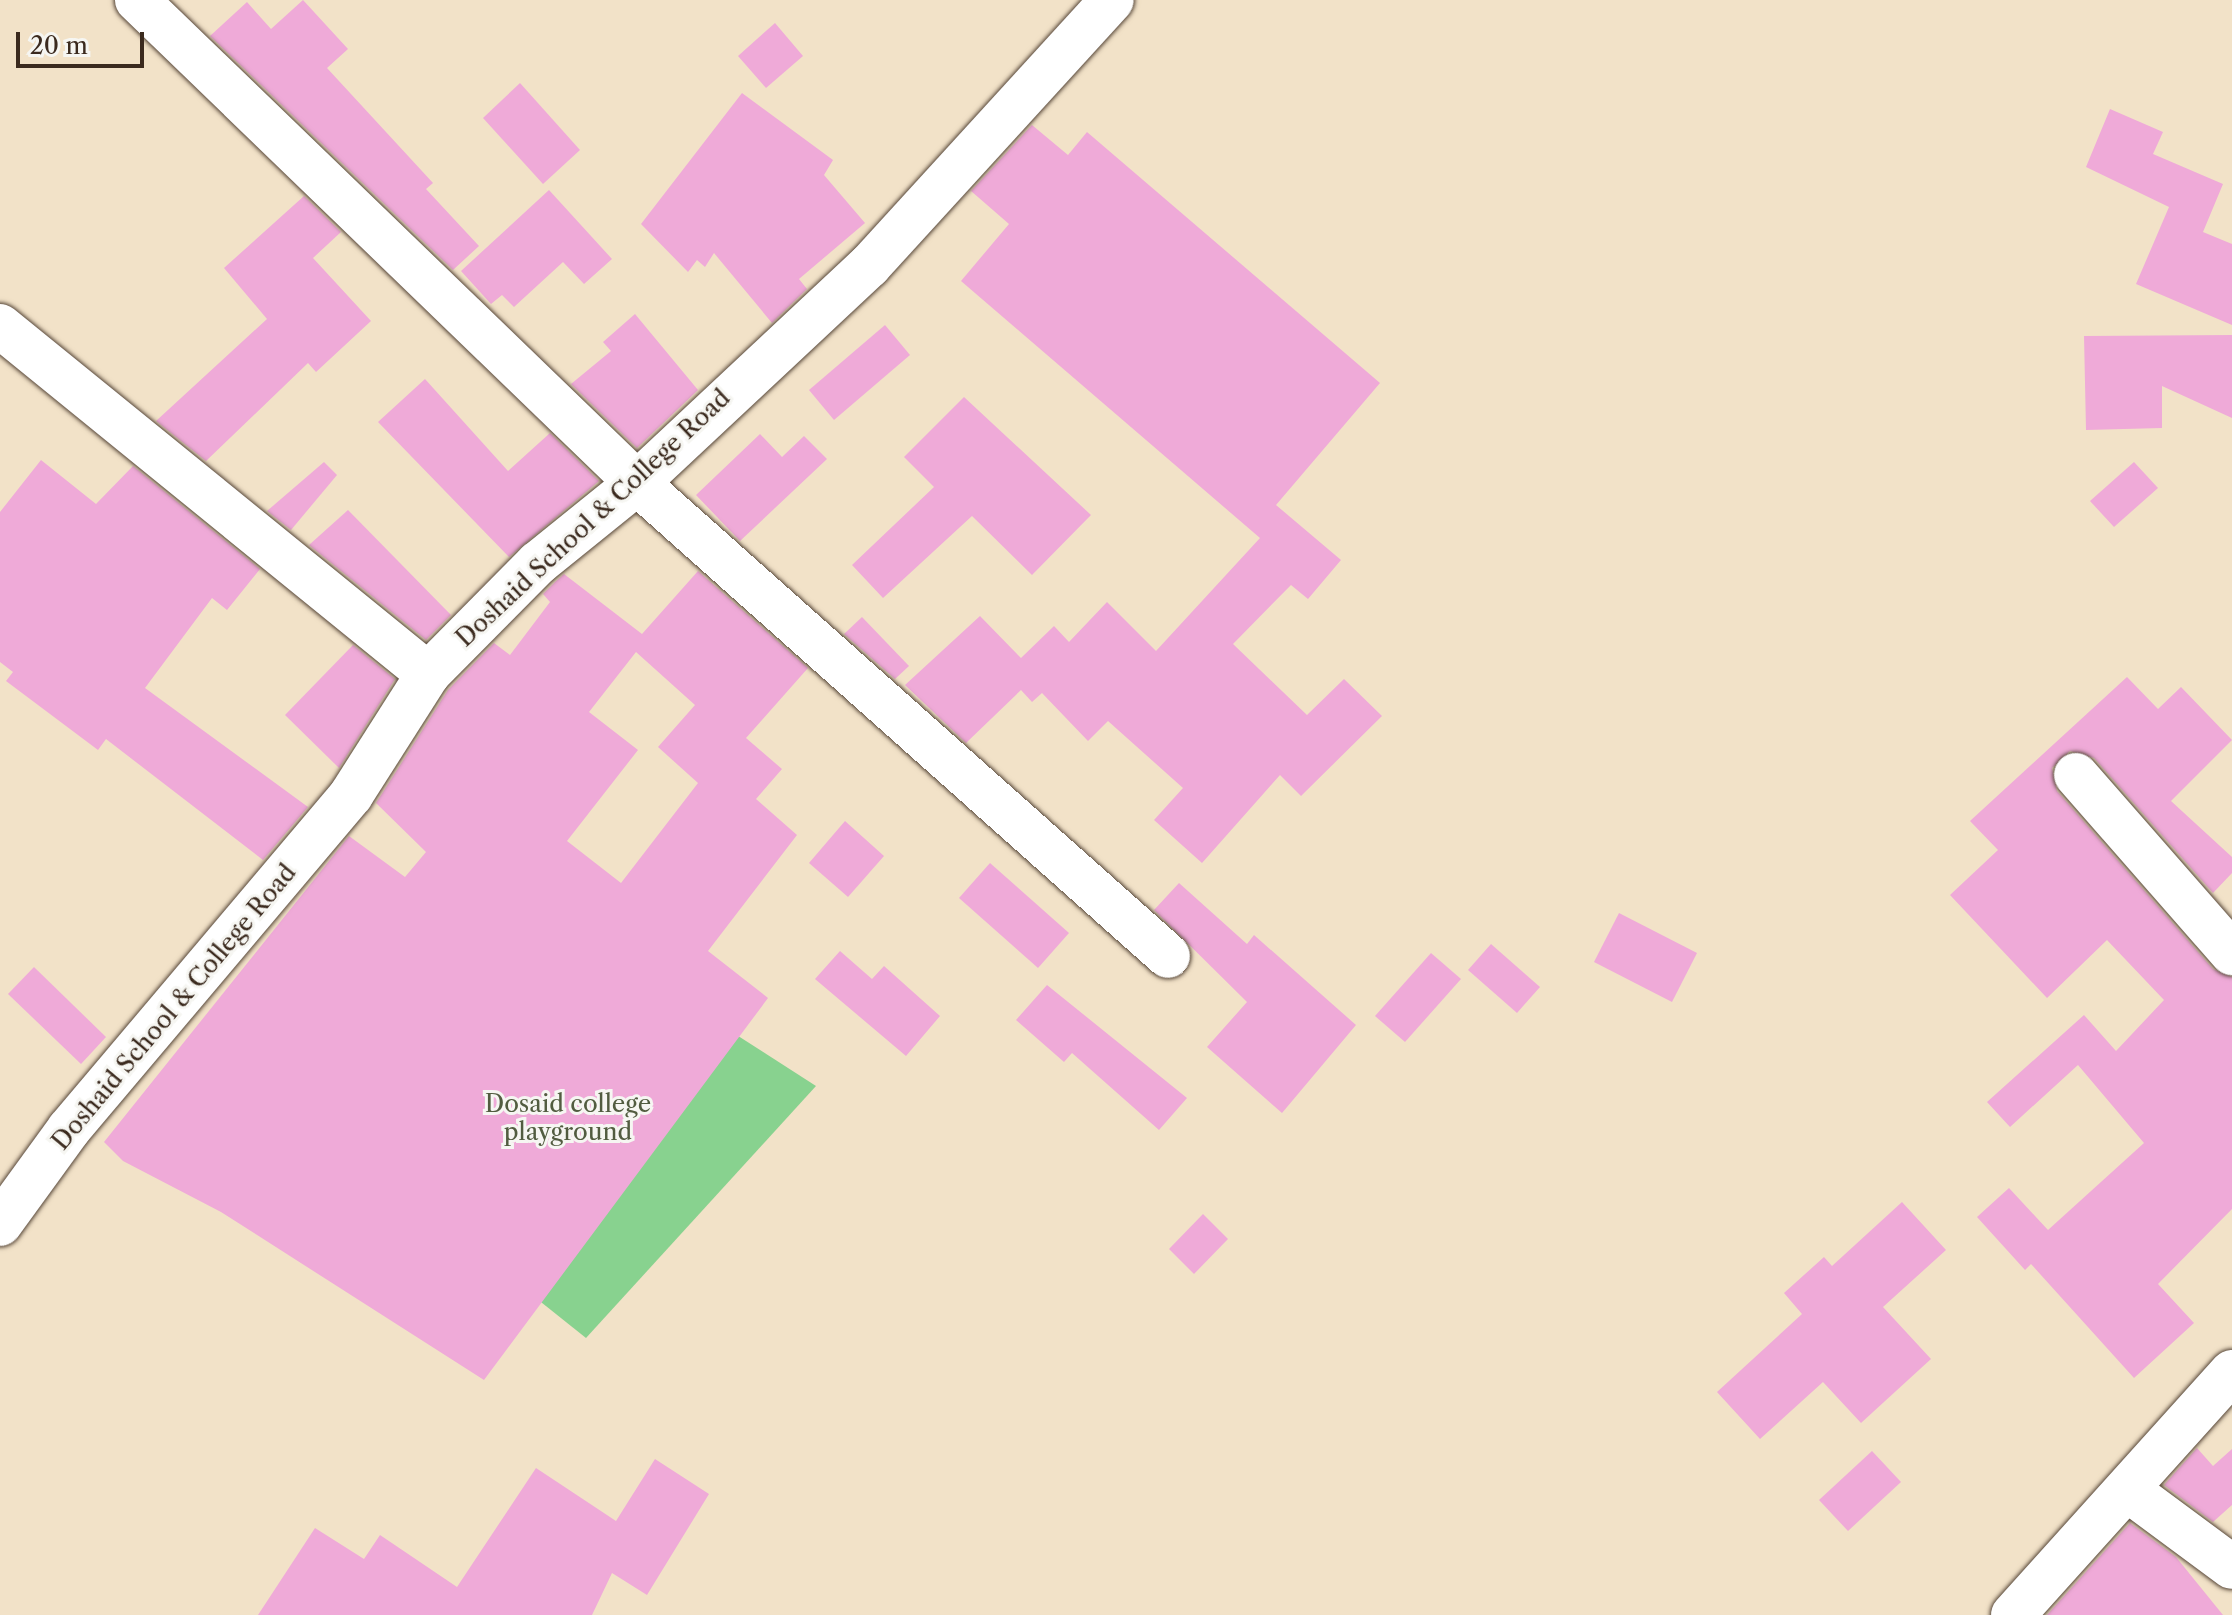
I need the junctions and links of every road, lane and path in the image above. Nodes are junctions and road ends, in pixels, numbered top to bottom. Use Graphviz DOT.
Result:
graph roads {
  1 [pos="137,0"];
  2 [pos="1112,0"];
  3 [pos="0,326"];
  4 [pos="637,483"];
  5 [pos="428,674"];
  6 [pos="2076,775"];
  7 [pos="2232,953"];
  8 [pos="1168,956"];
  9 [pos="7,1200"];
  10 [pos="2232,1372"];
  11 [pos="2128,1490"];
  12 [pos="2232,1567"];
  13 [pos="2013,1615"];
  1 -- 4 [label="street"];
  2 -- 4 [label="street, Doshaid School & College Road"];
  3 -- 5 [label="street"];
  4 -- 5 [label="street, Doshaid School & College Road"];
  4 -- 8 [label="street"];
  5 -- 9 [label="street, Doshaid School & College Road"];
  6 -- 7 [label="street"];
  10 -- 11 [label="street"];
  11 -- 12 [label="street"];
  11 -- 13 [label="street"];
}
